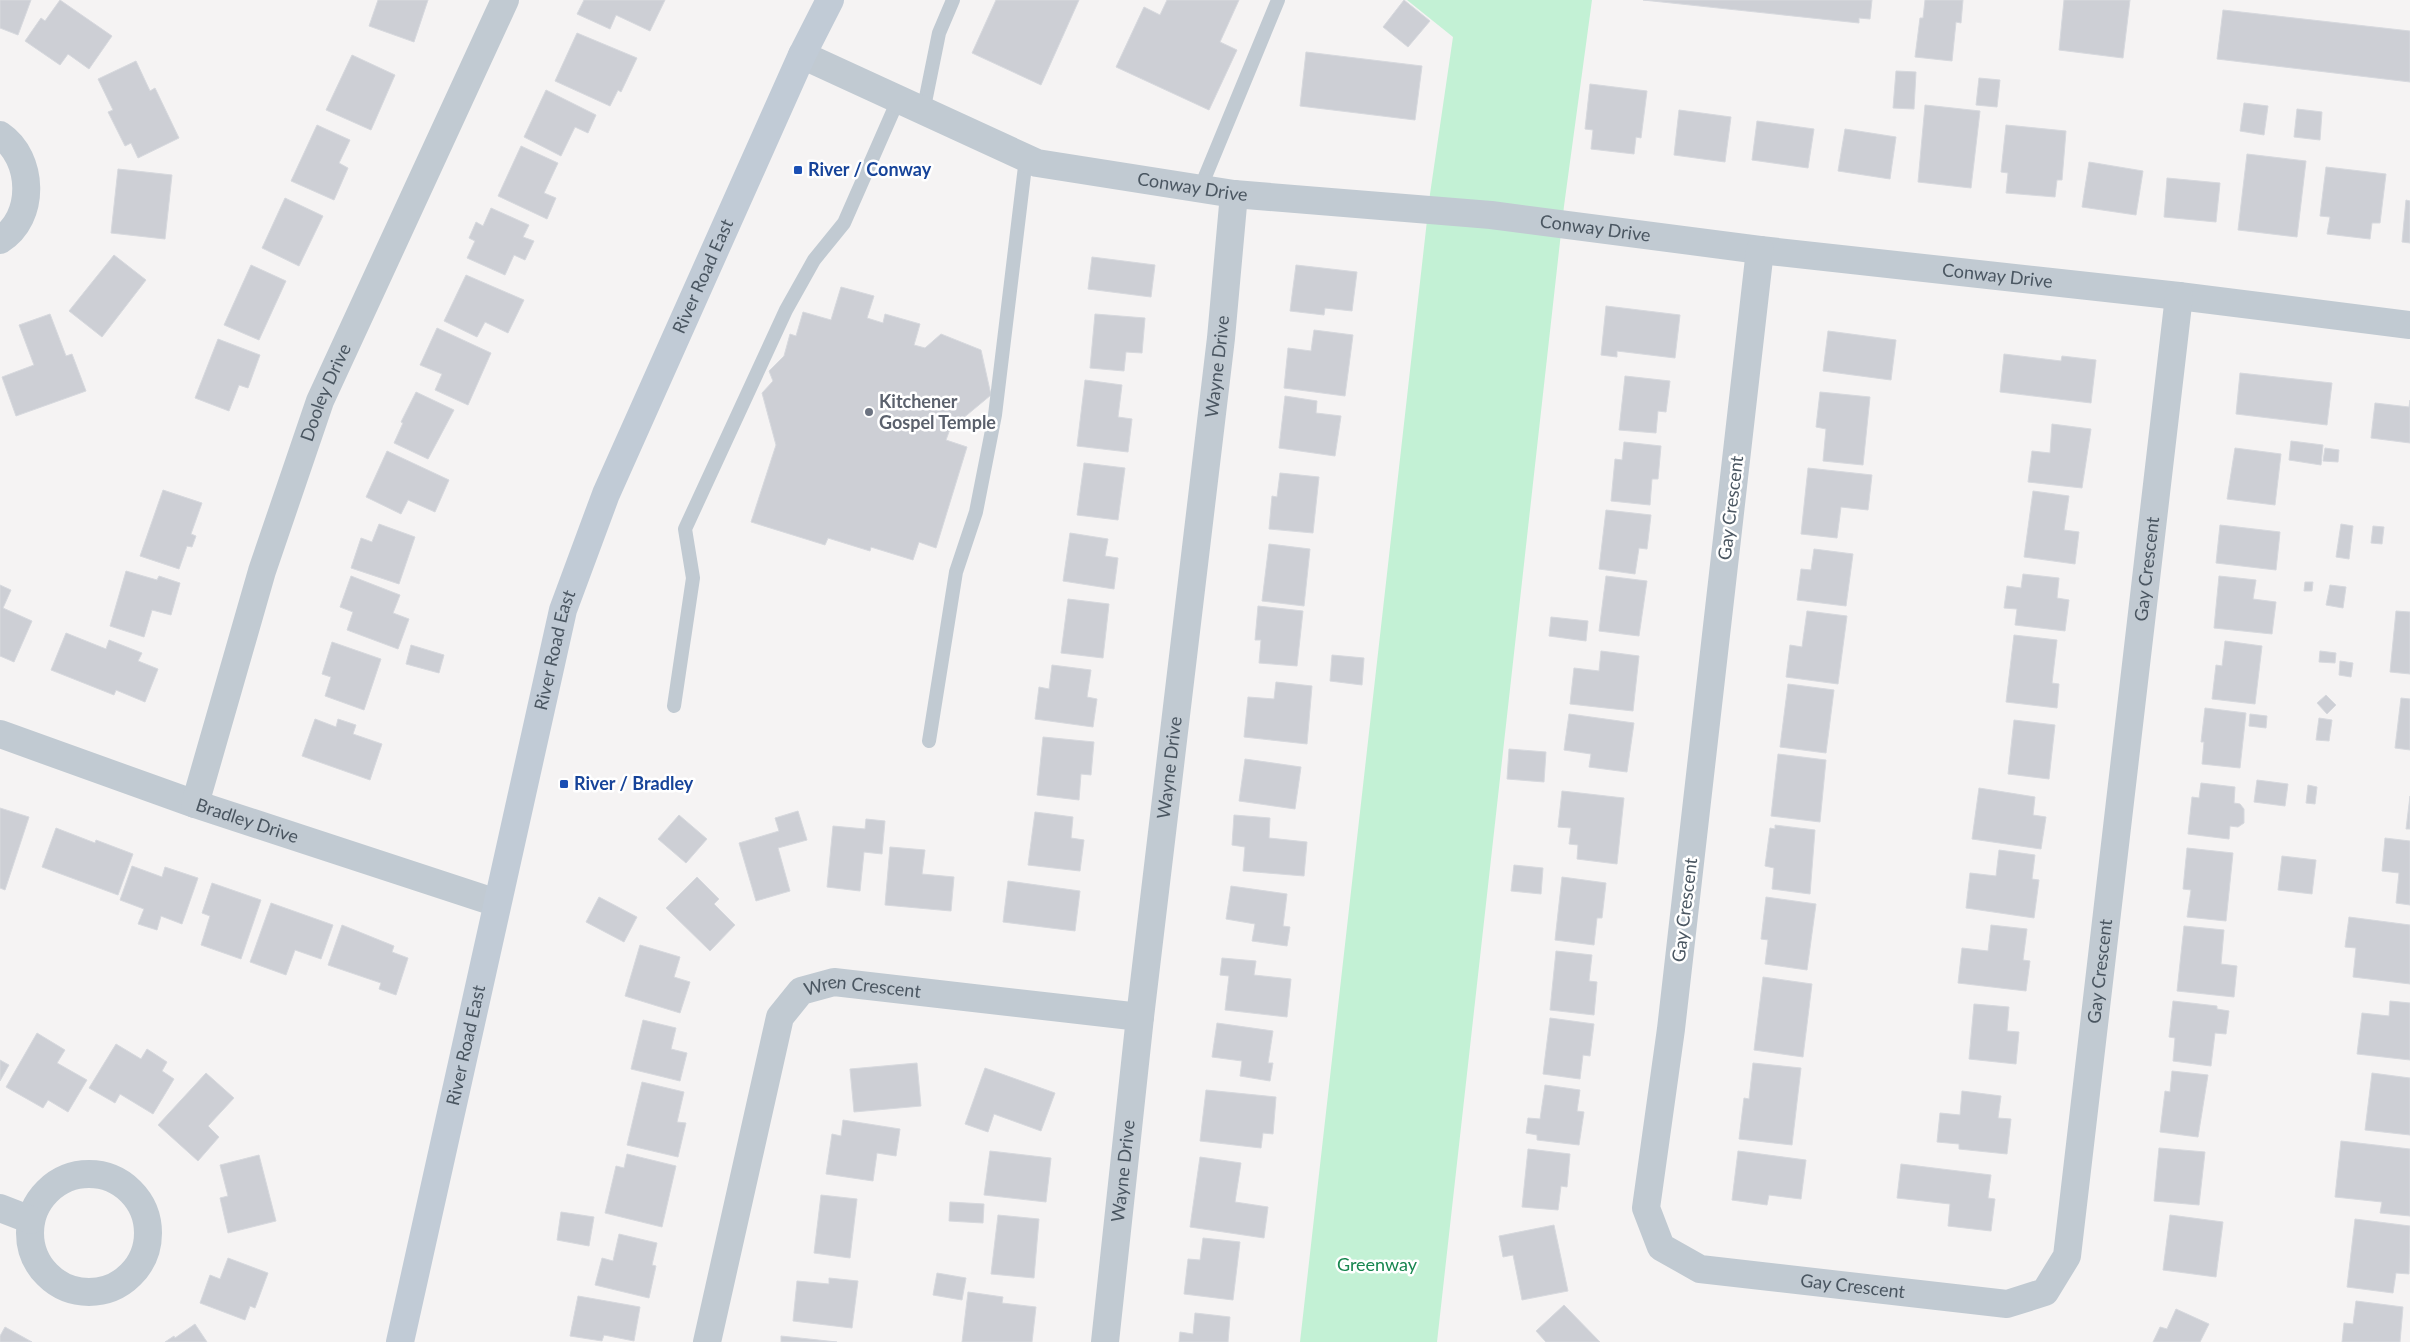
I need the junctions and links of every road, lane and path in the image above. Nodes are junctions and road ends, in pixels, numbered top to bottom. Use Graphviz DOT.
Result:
graph roads {
  1 [pos="505,0"];
  2 [pos="830,0"];
  3 [pos="953,0"];
  4 [pos="1278,0"];
  5 [pos="802,55"];
  6 [pos="898,100"];
  7 [pos="923,112"];
  8 [pos="0,135"];
  9 [pos="1026,158"];
  10 [pos="1200,189"];
  11 [pos="1234,194"];
  12 [pos="0,240"];
  13 [pos="1760,250"];
  14 [pos="2179,296"];
  15 [pos="2410,325"];
  16 [pos="674,706"];
  17 [pos="0,734"];
  18 [pos="929,741"];
  19 [pos="195,804"];
  20 [pos="497,903"];
  21 [pos="1140,1017"];
  22 [pos="0,1208"];
  23 [pos="31,1220"];
  24 [pos="400,1342"];
  25 [pos="707,1342"];
  26 [pos="1105,1342"];
  1 -- 19 [label="street, Dooley Drive"];
  2 -- 5 [label="street, River Road East"];
  3 -- 7 [label="lane"];
  4 -- 10 [label="lane"];
  5 -- 6 [label="street, Conway Drive"];
  5 -- 20 [label="street, River Road East"];
  6 -- 7 [label="street, Conway Drive"];
  6 -- 16 [label="lane"];
  7 -- 9 [label="street, Conway Drive"];
  8 -- 12 [label="street"];
  9 -- 10 [label="street, Conway Drive"];
  9 -- 18 [label="lane"];
  10 -- 11 [label="street, Conway Drive"];
  11 -- 13 [label="street, Conway Drive"];
  11 -- 21 [label="street, Wayne Drive"];
  13 -- 14 [label="street, Conway Drive"];
  13 -- 14 [label="street, Gay Crescent"];
  14 -- 15 [label="street, Conway Drive"];
  17 -- 19 [label="street, Bradley Drive"];
  19 -- 20 [label="street, Bradley Drive"];
  20 -- 24 [label="street, River Road East"];
  21 -- 25 [label="street, Wren Crescent"];
  21 -- 26 [label="street, Wayne Drive"];
  22 -- 23 [label="street"];
  23 -- 23 [label="street"];
}
